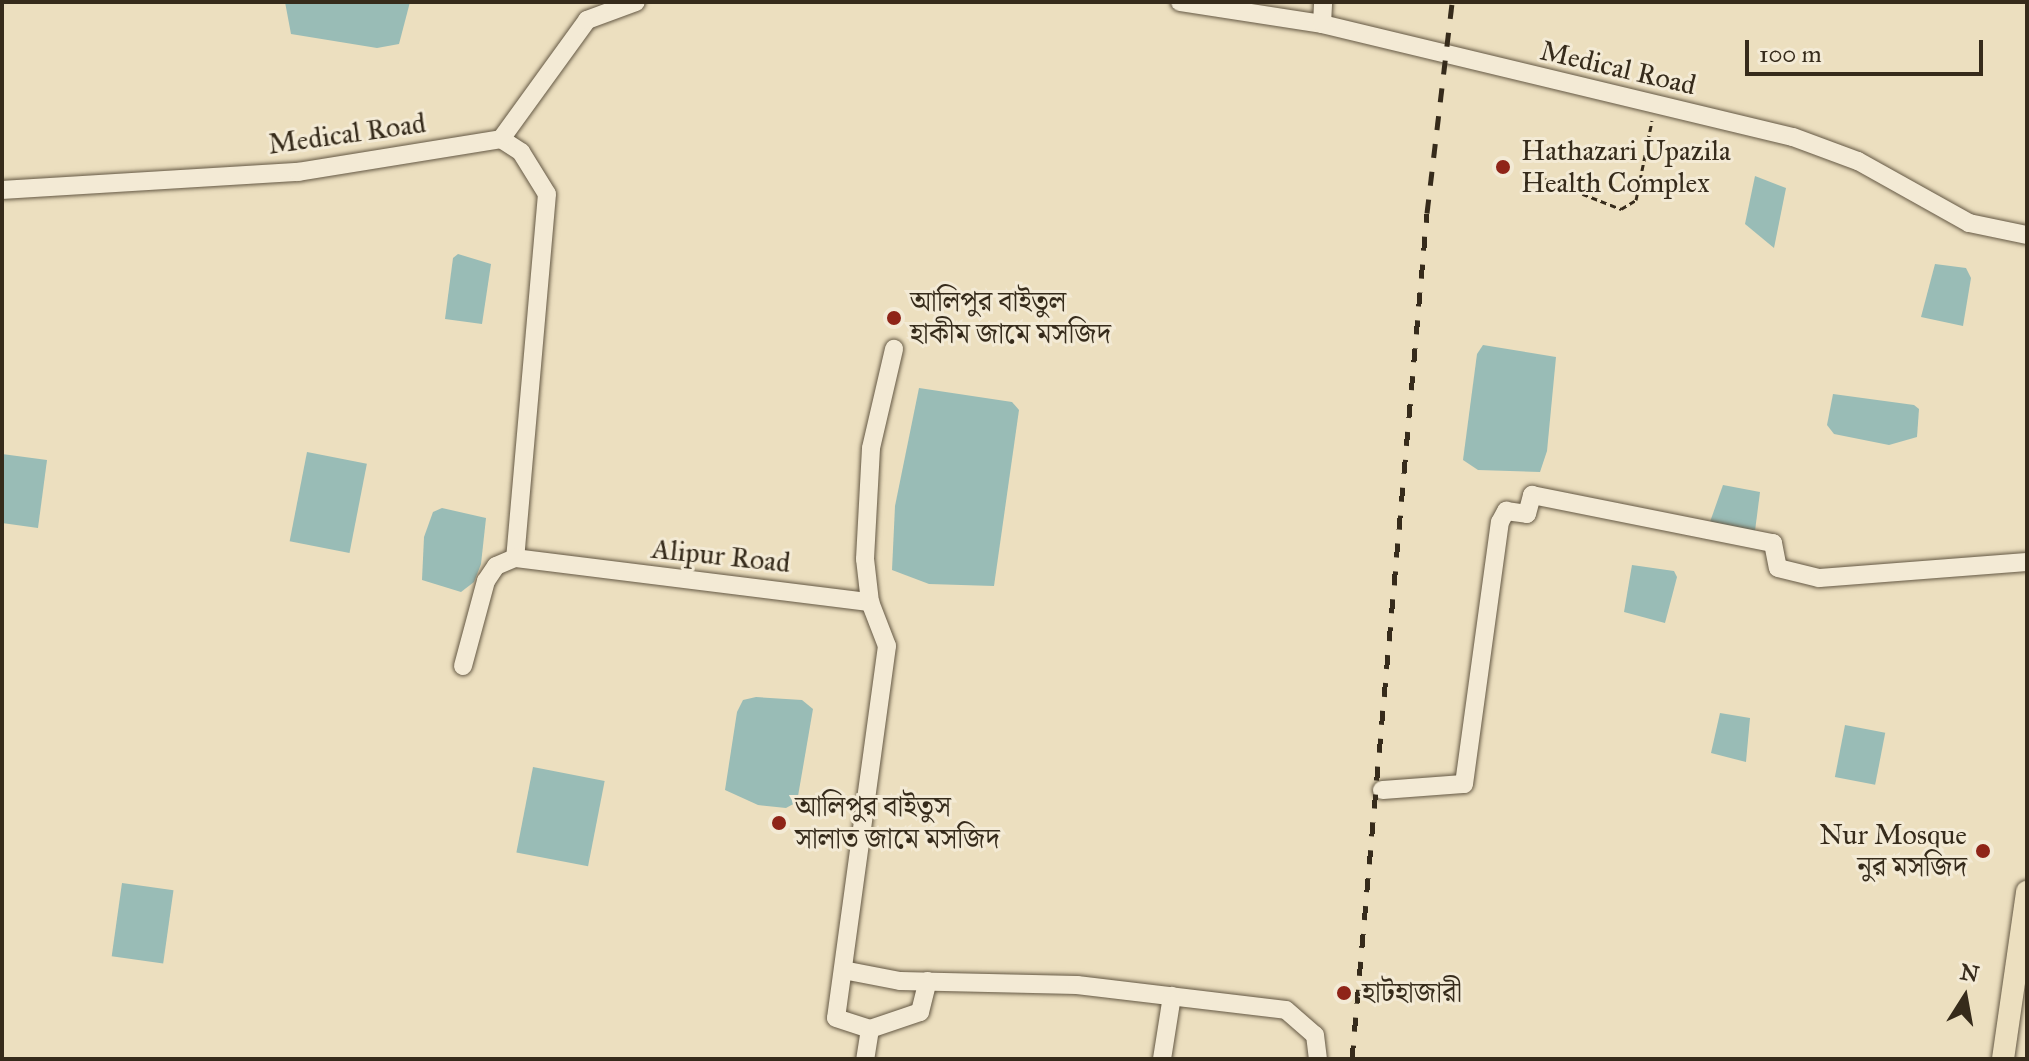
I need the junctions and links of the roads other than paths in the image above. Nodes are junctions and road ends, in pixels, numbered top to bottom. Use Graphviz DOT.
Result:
graph roads {
  1 [pos="636,2"];
  2 [pos="1180,2"];
  3 [pos="1323,2"];
  4 [pos="587,11"];
  5 [pos="1322,24"];
  6 [pos="501,139"];
  7 [pos="2,190"];
  8 [pos="2027,235"];
  9 [pos="894,349"];
  10 [pos="515,558"];
  11 [pos="2027,562"];
  12 [pos="870,602"];
  13 [pos="463,666"];
  14 [pos="1382,790"];
  15 [pos="2027,892"];
  16 [pos="843,970"];
  17 [pos="928,981"];
  18 [pos="1172,996"];
  19 [pos="870,1029"];
  20 [pos="865,1059"];
  21 [pos="1162,1059"];
  22 [pos="1318,1059"];
  23 [pos="2003,1059"];
  1 -- 4 [label="street"];
  2 -- 5 [label="street, Medical Road"];
  3 -- 5 [label="street"];
  4 -- 6 [label="street"];
  5 -- 8 [label="street, Medical Road"];
  6 -- 7 [label="street, Medical Road"];
  6 -- 10 [label="street"];
  9 -- 12 [label="street"];
  10 -- 12 [label="street, Alipur Road"];
  10 -- 13 [label="street"];
  11 -- 14 [label="street"];
  12 -- 16 [label="street"];
  15 -- 23 [label="main road"];
  16 -- 17 [label="street"];
  16 -- 19 [label="street"];
  17 -- 18 [label="street"];
  17 -- 19 [label="street"];
  18 -- 21 [label="street"];
  18 -- 22 [label="street"];
  19 -- 20 [label="street"];
}
